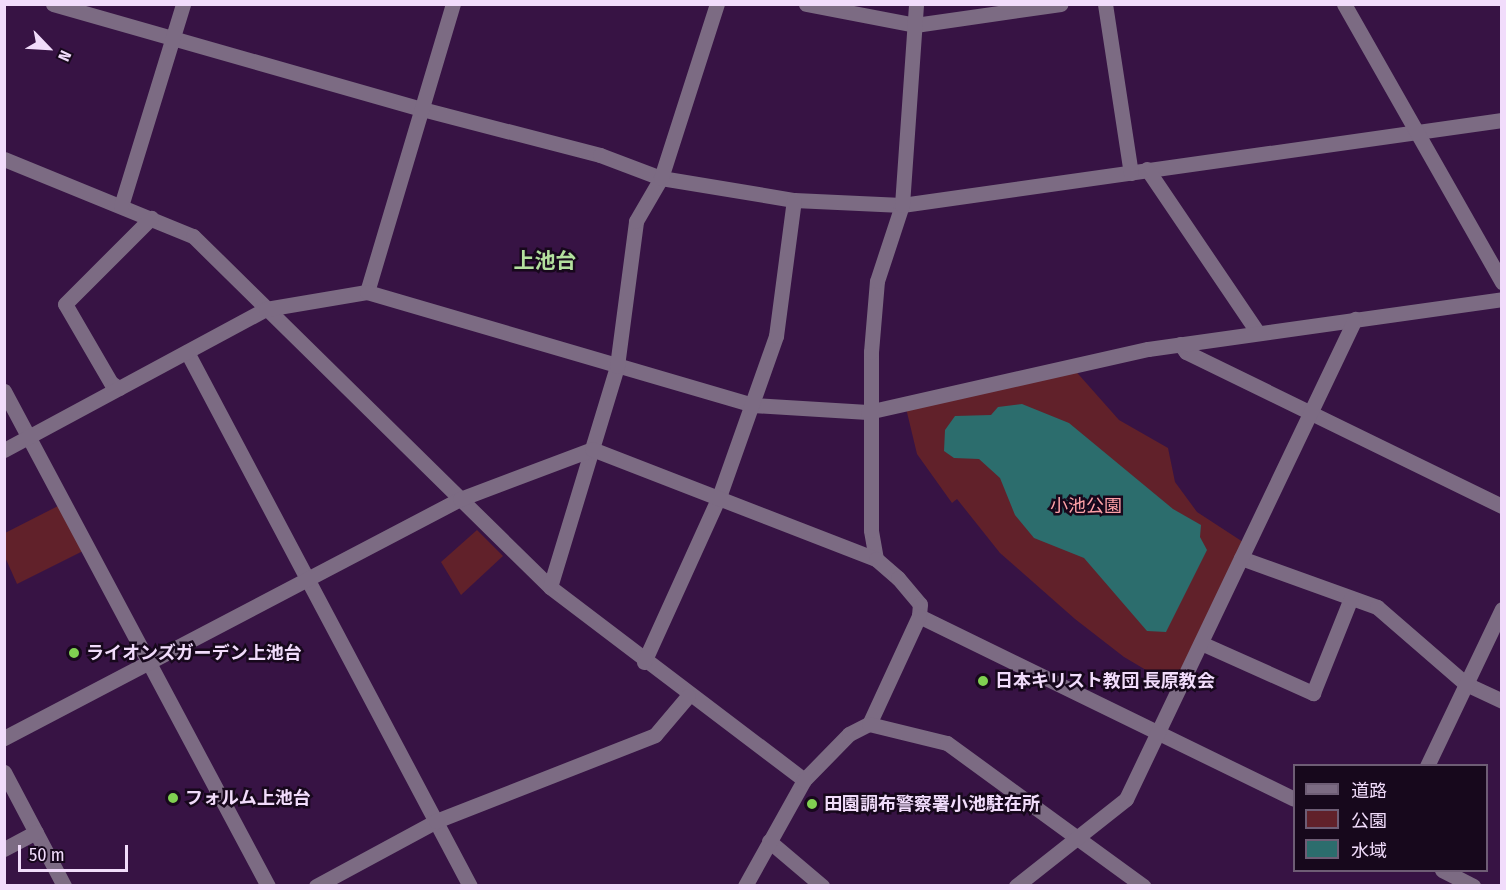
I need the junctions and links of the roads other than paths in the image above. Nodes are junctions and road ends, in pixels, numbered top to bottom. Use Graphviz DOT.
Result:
graph roads {
  1 [pos="53,4"];
  2 [pos="183,4"];
  3 [pos="453,4"];
  4 [pos="717,4"];
  5 [pos="806,4"];
  6 [pos="916,4"];
  7 [pos="1060,4"];
  8 [pos="1105,4"];
  9 [pos="1344,4"];
  10 [pos="915,25"];
  11 [pos="172,39"];
  12 [pos="422,109"];
  13 [pos="1502,120"];
  14 [pos="1417,132"];
  15 [pos="4,159"];
  16 [pos="1147,170"];
  17 [pos="1131,172"];
  18 [pos="661,178"];
  19 [pos="794,200"];
  20 [pos="902,205"];
  21 [pos="121,206"];
  22 [pos="151,218"];
  23 [pos="1502,282"];
  24 [pos="368,292"];
  25 [pos="1502,299"];
  26 [pos="266,309"];
  27 [pos="1355,320"];
  28 [pos="1258,333"];
  29 [pos="1180,344"];
  30 [pos="187,352"];
  31 [pos="617,366"];
  32 [pos="119,388"];
  33 [pos="4,391"];
  34 [pos="753,405"];
  35 [pos="868,412"];
  36 [pos="1311,412"];
  37 [pos="29,437"];
  38 [pos="592,449"];
  39 [pos="4,450"];
  40 [pos="719,497"];
  41 [pos="460,499"];
  42 [pos="1502,506"];
  43 [pos="1241,558"];
  44 [pos="876,559"];
  45 [pos="308,579"];
  46 [pos="550,587"];
  47 [pos="1351,598"];
  48 [pos="1502,609"];
  49 [pos="919,616"];
  50 [pos="1201,643"];
  51 [pos="150,661"];
  52 [pos="644,662"];
  53 [pos="1466,684"];
  54 [pos="688,696"];
  55 [pos="1502,701"];
  56 [pos="869,724"];
  57 [pos="1157,733"];
  58 [pos="4,738"];
  59 [pos="1427,764"];
  60 [pos="4,772"];
  61 [pos="804,780"];
  62 [pos="1293,800"];
  63 [pos="436,821"];
  64 [pos="36,832"];
  65 [pos="1077,838"];
  66 [pos="770,841"];
  67 [pos="4,849"];
  68 [pos="1446,872"];
  69 [pos="64,885"];
  70 [pos="268,885"];
  71 [pos="316,885"];
  72 [pos="470,885"];
  73 [pos="745,885"];
  74 [pos="822,885"];
  75 [pos="1016,885"];
  76 [pos="1143,885"];
  77 [pos="1473,885"];
  1 -- 11 [label="street"];
  2 -- 11 [label="street"];
  3 -- 12 [label="street"];
  4 -- 18 [label="street"];
  5 -- 10 [label="street"];
  6 -- 10 [label="street"];
  7 -- 10 [label="street"];
  8 -- 17 [label="street"];
  9 -- 14 [label="street"];
  10 -- 20 [label="street"];
  11 -- 12 [label="street"];
  11 -- 21 [label="street"];
  12 -- 18 [label="street"];
  12 -- 24 [label="street"];
  13 -- 14 [label="street"];
  14 -- 16 [label="street"];
  14 -- 23 [label="street"];
  15 -- 21 [label="street"];
  16 -- 17 [label="street"];
  16 -- 28 [label="street"];
  17 -- 20 [label="street"];
  18 -- 19 [label="street"];
  18 -- 31 [label="street"];
  19 -- 20 [label="street"];
  19 -- 34 [label="street"];
  20 -- 35 [label="street"];
  21 -- 22 [label="street"];
  22 -- 26 [label="street"];
  22 -- 32 [label="street"];
  24 -- 26 [label="street"];
  24 -- 31 [label="street"];
  25 -- 27 [label="street"];
  26 -- 30 [label="street"];
  26 -- 41 [label="street"];
  27 -- 28 [label="street"];
  27 -- 36 [label="street"];
  28 -- 29 [label="street"];
  29 -- 35 [label="street"];
  29 -- 36 [label="street"];
  30 -- 32 [label="street"];
  30 -- 45 [label="street"];
  31 -- 34 [label="street"];
  31 -- 38 [label="street"];
  32 -- 37 [label="street"];
  33 -- 37 [label="street"];
  34 -- 35 [label="street"];
  34 -- 40 [label="street"];
  35 -- 44 [label="street"];
  36 -- 42 [label="street"];
  36 -- 43 [label="street"];
  37 -- 39 [label="street"];
  37 -- 51 [label="street"];
  38 -- 40 [label="street"];
  38 -- 41 [label="street"];
  38 -- 46 [label="street"];
  40 -- 44 [label="street"];
  40 -- 52 [label="street"];
  41 -- 45 [label="street"];
  41 -- 46 [label="street"];
  43 -- 47 [label="street"];
  43 -- 50 [label="street"];
  44 -- 49 [label="street"];
  45 -- 51 [label="street"];
  45 -- 63 [label="street"];
  46 -- 52 [label="street"];
  47 -- 50 [label="street"];
  47 -- 53 [label="street"];
  48 -- 53 [label="street"];
  49 -- 56 [label="street"];
  49 -- 57 [label="street"];
  50 -- 57 [label="street"];
  51 -- 58 [label="street"];
  51 -- 70 [label="street"];
  52 -- 54 [label="street"];
  53 -- 55 [label="street"];
  53 -- 59 [label="street"];
  54 -- 61 [label="street"];
  54 -- 63 [label="street"];
  56 -- 61 [label="street"];
  56 -- 65 [label="street"];
  57 -- 62 [label="street"];
  57 -- 65 [label="street"];
  60 -- 64 [label="street"];
  61 -- 66 [label="street"];
  63 -- 71 [label="street"];
  63 -- 72 [label="street"];
  64 -- 67 [label="street"];
  64 -- 69 [label="street"];
  65 -- 75 [label="street"];
  65 -- 76 [label="street"];
  66 -- 73 [label="street"];
  66 -- 74 [label="street"];
  68 -- 77 [label="street"];
}
